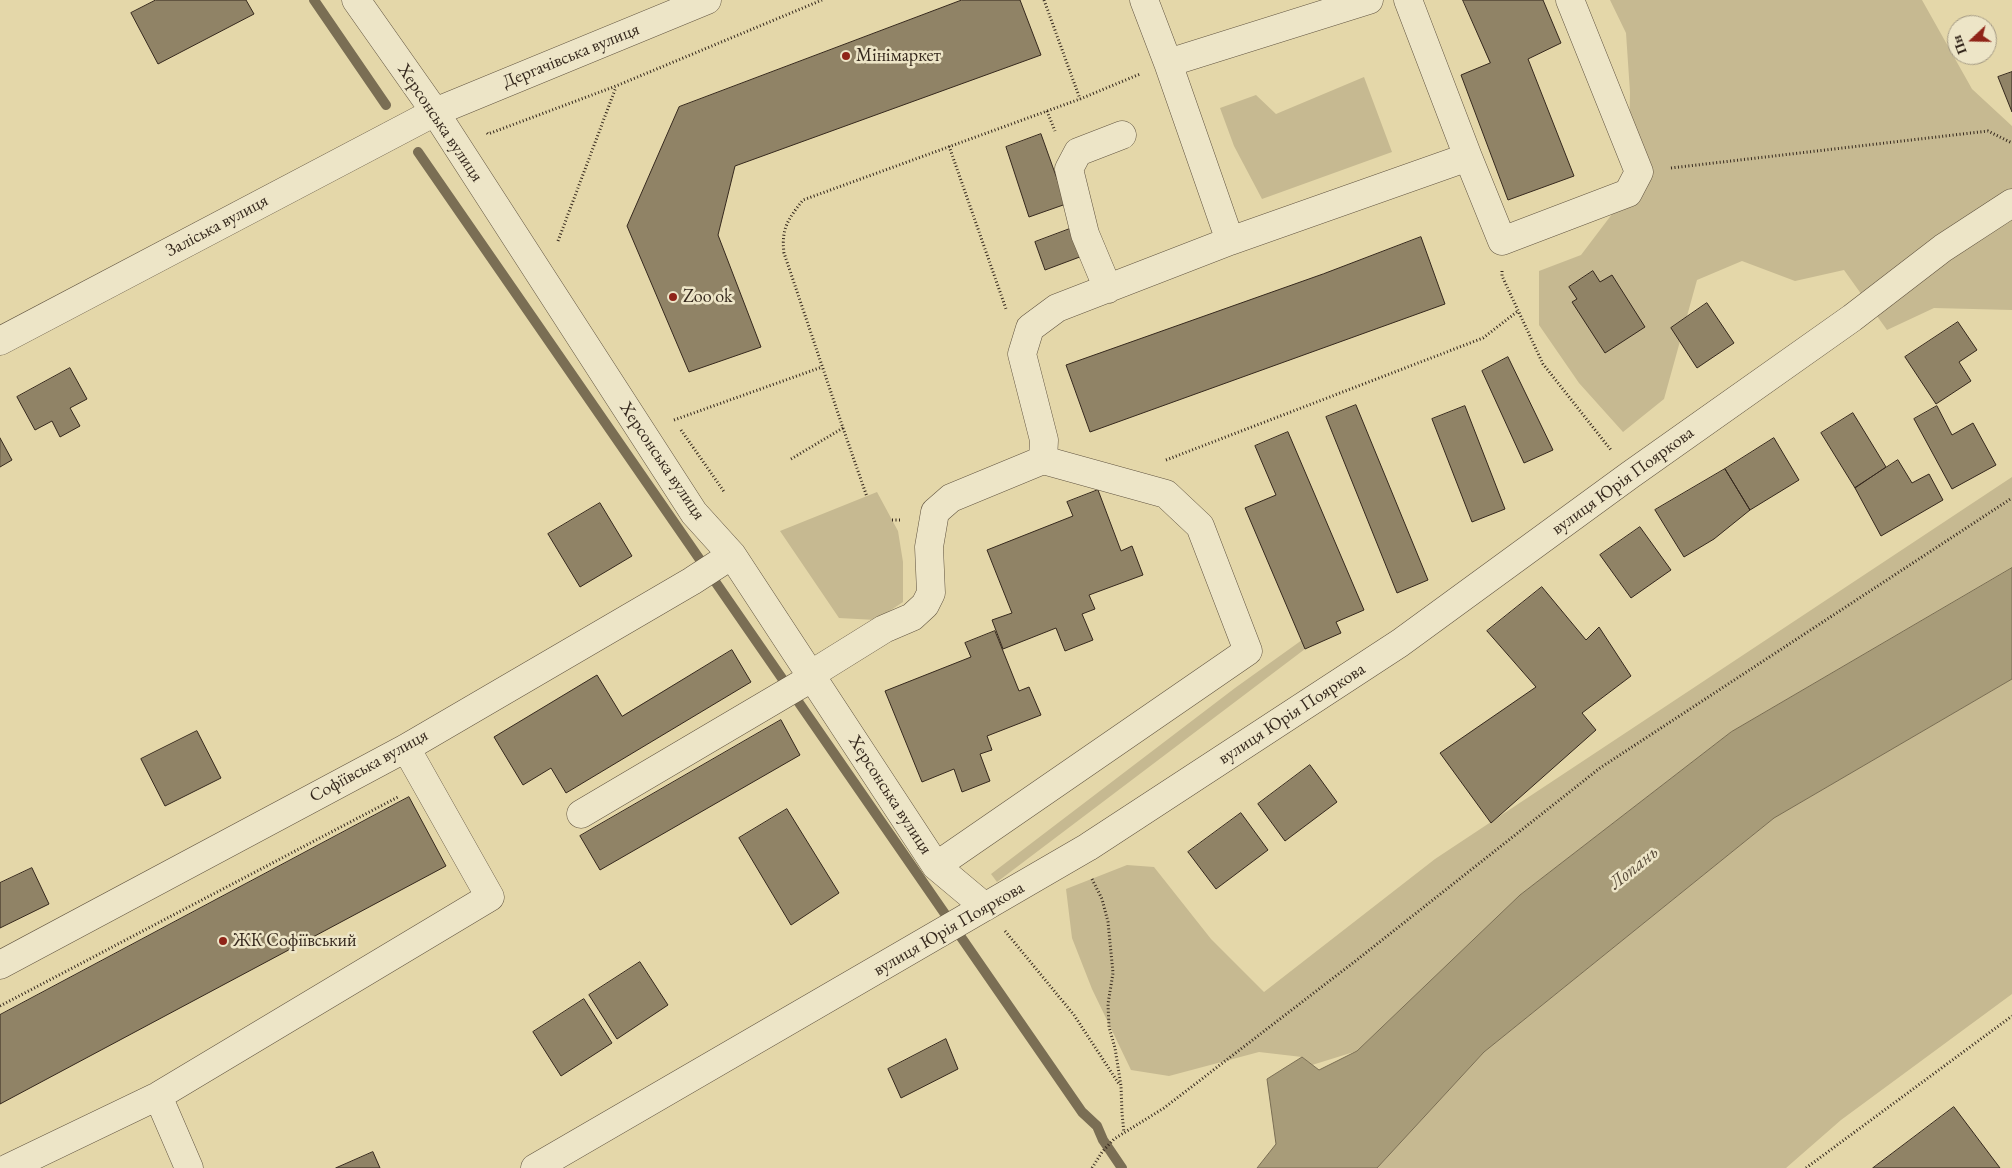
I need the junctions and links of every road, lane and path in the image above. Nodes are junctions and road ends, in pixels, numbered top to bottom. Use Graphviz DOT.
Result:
graph roads {
  1 [pos="356,0"];
  2 [pos="707,0"];
  3 [pos="822,0"];
  4 [pos="1044,0"];
  5 [pos="1144,0"];
  6 [pos="1369,0"];
  7 [pos="1408,0"];
  8 [pos="1570,0"];
  9 [pos="1168,63"];
  10 [pos="616,86"];
  11 [pos="1080,98"];
  12 [pos="460,101"];
  13 [pos="435,112"];
  14 [pos="1122,135"];
  15 [pos="2012,143"];
  16 [pos="949,146"];
  17 [pos="1468,157"];
  18 [pos="1639,172"];
  19 [pos="2012,203"];
  20 [pos="558,241"];
  21 [pos="1230,241"];
  22 [pos="1502,241"];
  23 [pos="1108,289"];
  24 [pos="1518,311"];
  25 [pos="0,340"];
  26 [pos="1022,354"];
  27 [pos="822,367"];
  28 [pos="674,420"];
  29 [pos="843,428"];
  30 [pos="791,459"];
  31 [pos="1043,460"];
  32 [pos="1630,474"];
  33 [pos="1130,484"];
  34 [pos="867,496"];
  35 [pos="2012,498"];
  36 [pos="727,558"];
  37 [pos="806,679"];
  38 [pos="406,748"];
  39 [pos="425,782"];
  40 [pos="581,814"];
  41 [pos="1088,847"];
  42 [pos="936,866"];
  43 [pos="979,911"];
  44 [pos="0,965"];
  45 [pos="0,1006"];
  46 [pos="2012,1016"];
  47 [pos="1121,1086"];
  48 [pos="158,1096"];
  49 [pos="1124,1133"];
  50 [pos="8,1168"];
  51 [pos="189,1168"];
  52 [pos="534,1168"];
  53 [pos="1092,1168"];
  54 [pos="1806,1168"];
  1 -- 13 [label="street, Херсонська вулиця"];
  2 -- 12 [label="street, Дергачівська вулиця"];
  3 -- 10 [label="path"];
  4 -- 11 [label="path"];
  5 -- 9 [label="street"];
  6 -- 9 [label="street"];
  7 -- 17 [label="street"];
  8 -- 18 [label="street"];
  9 -- 11 [label="path"];
  9 -- 21 [label="street"];
  10 -- 12 [label="path"];
  10 -- 20 [label="path"];
  11 -- 16 [label="path"];
  12 -- 13 [label="street, Дергачівська вулиця"];
  13 -- 25 [label="street, Заліська вулиця"];
  13 -- 36 [label="street, Херсонська вулиця"];
  14 -- 23 [label="street"];
  15 -- 18 [label="path"];
  16 -- 26 [label="path"];
  16 -- 27 [label="path"];
  17 -- 21 [label="street"];
  17 -- 22 [label="street"];
  18 -- 22 [label="street"];
  19 -- 32 [label="street, вулиця Юрія Пояркова"];
  21 -- 23 [label="street"];
  22 -- 24 [label="path"];
  23 -- 26 [label="street"];
  24 -- 32 [label="path"];
  24 -- 33 [label="path"];
  26 -- 31 [label="street"];
  27 -- 28 [label="path"];
  27 -- 29 [label="path"];
  29 -- 30 [label="path"];
  29 -- 34 [label="path"];
  31 -- 33 [label="street"];
  31 -- 37 [label="street"];
  32 -- 41 [label="street, вулиця Юрія Пояркова"];
  33 -- 42 [label="street"];
  35 -- 49 [label="path"];
  36 -- 37 [label="street, Херсонська вулиця"];
  36 -- 38 [label="street, Софіївська вулиця"];
  37 -- 40 [label="street"];
  37 -- 42 [label="street, Херсонська вулиця"];
  38 -- 39 [label="street"];
  38 -- 44 [label="street, Софіївська вулиця"];
  39 -- 45 [label="path"];
  39 -- 48 [label="street"];
  41 -- 43 [label="street, вулиця Юрія Пояркова"];
  41 -- 47 [label="path"];
  42 -- 43 [label="street, Херсонська вулиця"];
  43 -- 47 [label="path"];
  43 -- 52 [label="street, вулиця Юрія Пояркова"];
  46 -- 54 [label="path"];
  47 -- 49 [label="path"];
  48 -- 50 [label="street"];
  48 -- 51 [label="street"];
  49 -- 53 [label="path"];
}
